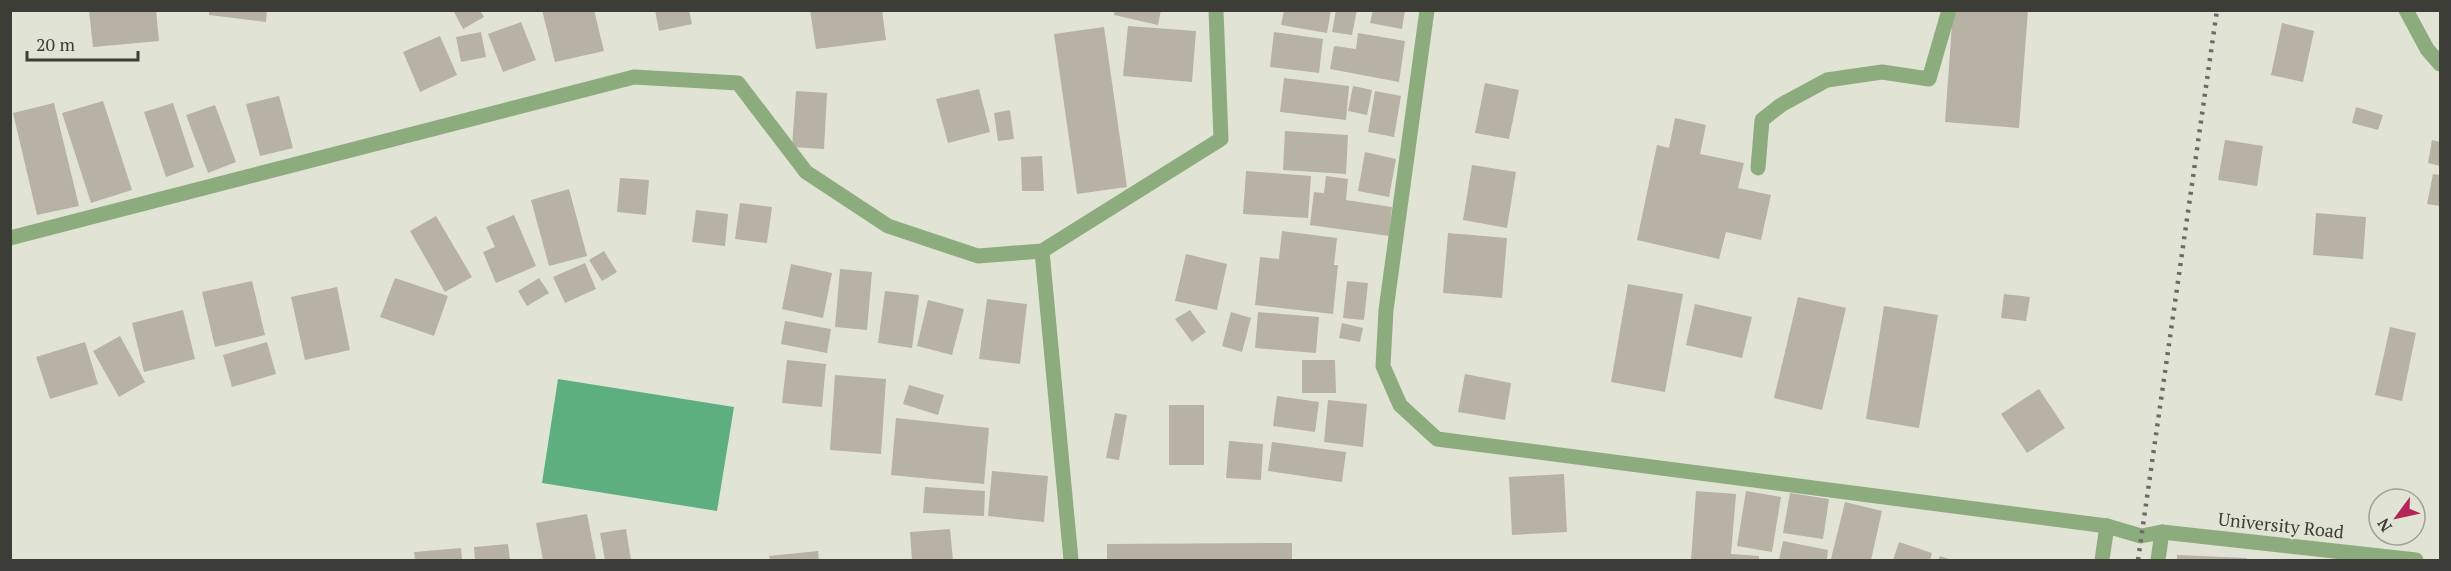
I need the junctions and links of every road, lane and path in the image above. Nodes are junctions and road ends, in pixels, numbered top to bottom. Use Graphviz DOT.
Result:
graph roads {
  1 [pos="1216,10"];
  2 [pos="1426,10"];
  3 [pos="1949,10"];
  4 [pos="2406,10"];
  5 [pos="2440,64"];
  6 [pos="1758,168"];
  7 [pos="10,238"];
  8 [pos="1042,251"];
  9 [pos="2107,526"];
  10 [pos="2162,532"];
  11 [pos="1071,561"];
  12 [pos="2102,561"];
  13 [pos="2158,561"];
  14 [pos="2416,561"];
  1 -- 8 [label="street"];
  2 -- 9 [label="street"];
  3 -- 6 [label="street"];
  4 -- 5 [label="street"];
  7 -- 8 [label="street"];
  8 -- 11 [label="street"];
  9 -- 10 [label="street, University Road"];
  9 -- 12 [label="street"];
  10 -- 13 [label="street"];
  10 -- 14 [label="street, University Road"];
}
